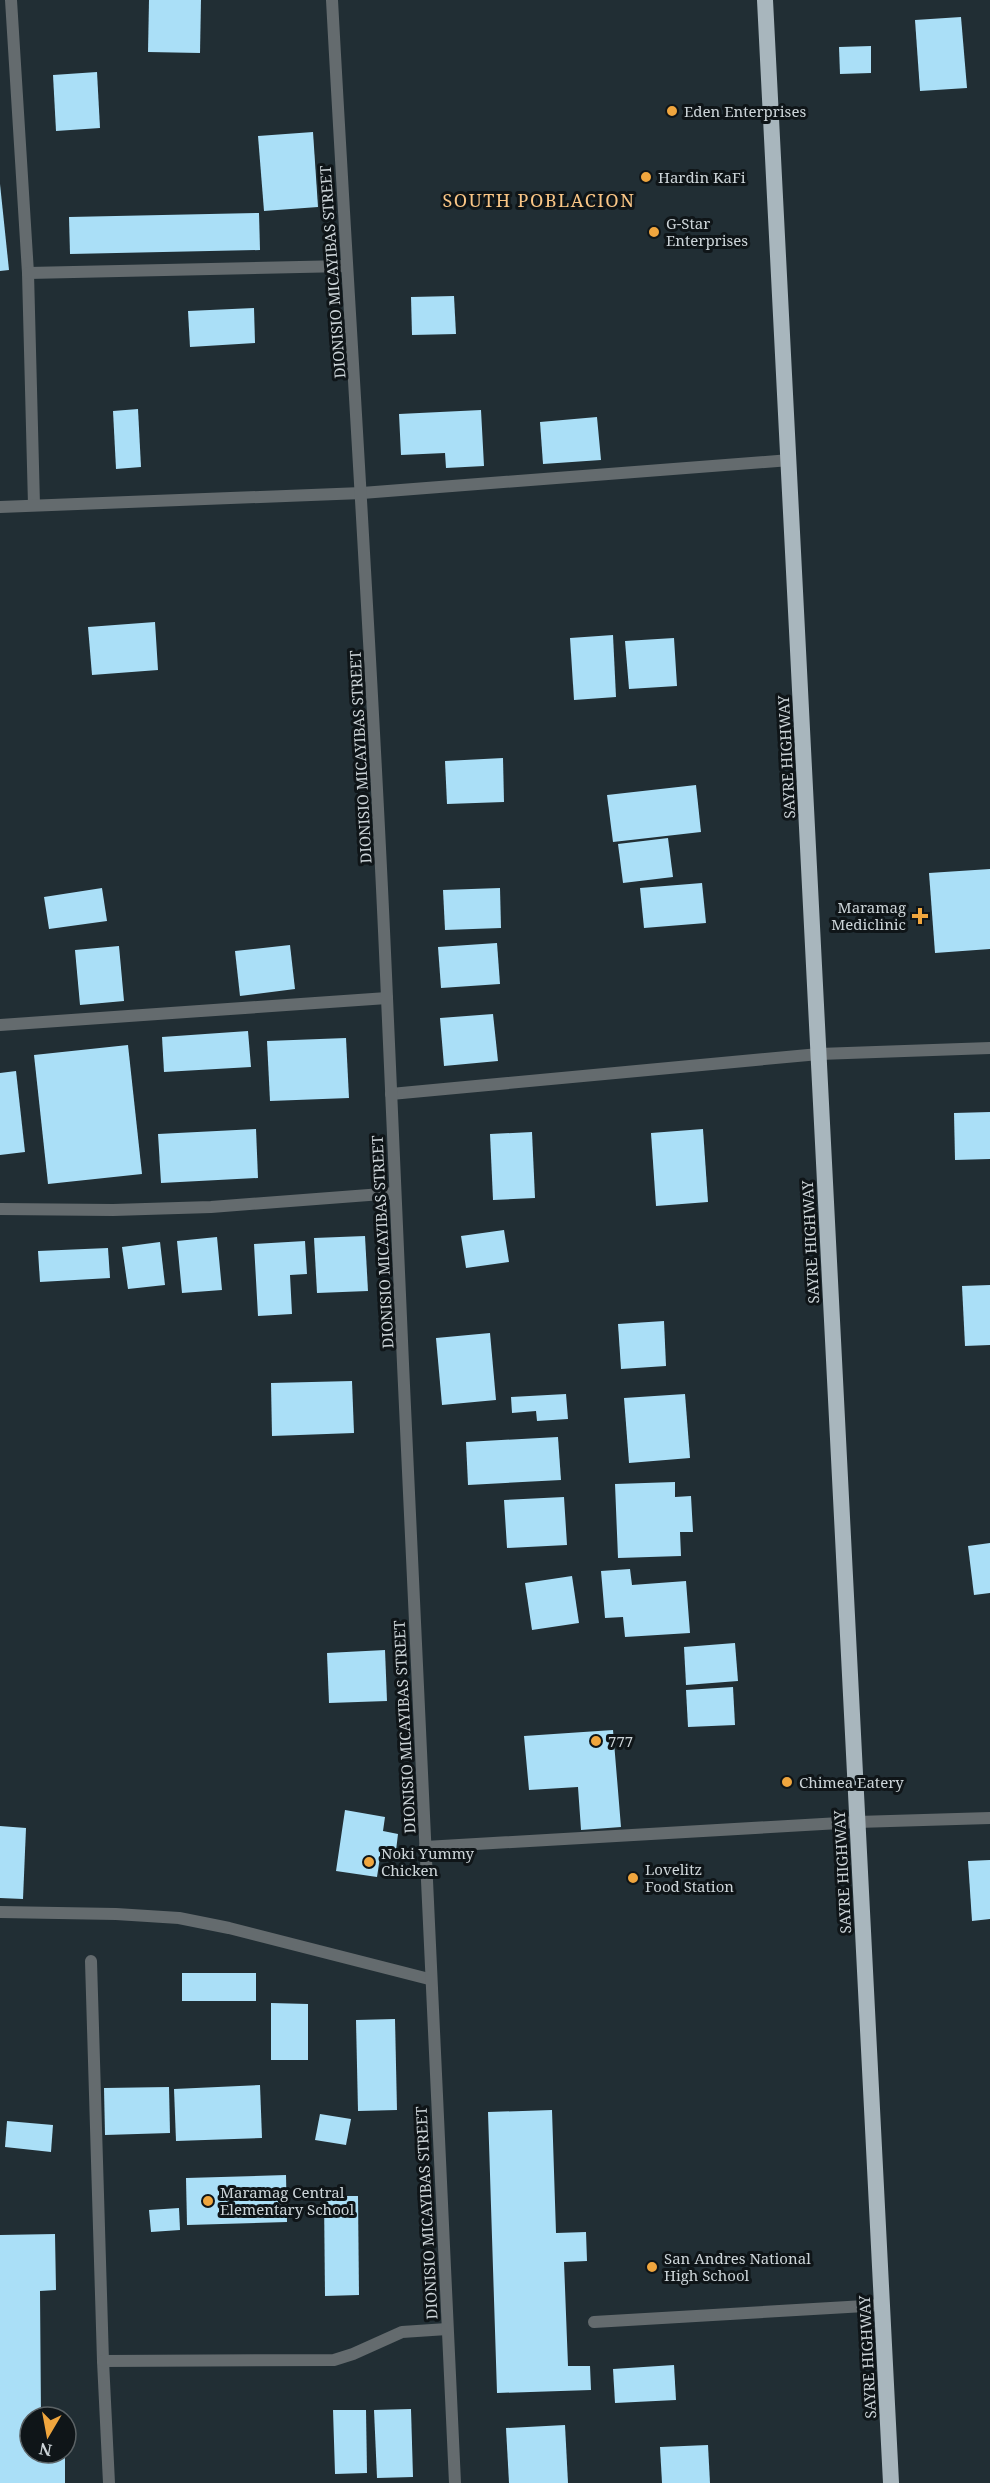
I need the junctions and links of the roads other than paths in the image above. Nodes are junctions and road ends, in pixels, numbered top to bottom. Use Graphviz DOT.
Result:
graph roads {
  1 [pos="11,0"];
  2 [pos="332,0"];
  3 [pos="765,0"];
  4 [pos="346,266"];
  5 [pos="28,273"];
  6 [pos="790,459"];
  7 [pos="362,493"];
  8 [pos="34,505"];
  9 [pos="0,507"];
  10 [pos="387,998"];
  11 [pos="0,1025"];
  12 [pos="990,1048"];
  13 [pos="819,1054"];
  14 [pos="391,1094"];
  15 [pos="395,1193"];
  16 [pos="0,1209"];
  17 [pos="990,1818"];
  18 [pos="857,1822"];
  19 [pos="424,1847"];
  20 [pos="0,1912"];
  21 [pos="90,1961"];
  22 [pos="429,1979"];
  23 [pos="882,2305"];
  24 [pos="594,2322"];
  25 [pos="447,2329"];
  26 [pos="103,2361"];
  27 [pos="110,2483"];
  28 [pos="455,2483"];
  29 [pos="891,2483"];
  1 -- 5 [label="street"];
  2 -- 4 [label="street, DIONISIO MICAYIBAS STREET"];
  3 -- 6 [label="highway, SAYRE HIGHWAY"];
  4 -- 5 [label="street"];
  4 -- 7 [label="street, DIONISIO MICAYIBAS STREET"];
  5 -- 8 [label="street"];
  6 -- 7 [label="street"];
  6 -- 13 [label="highway, SAYRE HIGHWAY"];
  7 -- 8 [label="street"];
  7 -- 10 [label="street, DIONISIO MICAYIBAS STREET"];
  8 -- 9 [label="street"];
  10 -- 11 [label="street"];
  10 -- 14 [label="street, DIONISIO MICAYIBAS STREET"];
  12 -- 13 [label="street"];
  13 -- 14 [label="street"];
  13 -- 18 [label="highway, SAYRE HIGHWAY"];
  14 -- 15 [label="street, DIONISIO MICAYIBAS STREET"];
  15 -- 16 [label="street"];
  15 -- 19 [label="street, DIONISIO MICAYIBAS STREET"];
  17 -- 18 [label="street"];
  18 -- 19 [label="street"];
  18 -- 23 [label="highway, SAYRE HIGHWAY"];
  19 -- 22 [label="street, DIONISIO MICAYIBAS STREET"];
  20 -- 22 [label="street"];
  21 -- 26 [label="street"];
  22 -- 25 [label="street, DIONISIO MICAYIBAS STREET"];
  23 -- 24 [label="street"];
  23 -- 29 [label="highway, SAYRE HIGHWAY"];
  25 -- 26 [label="street"];
  25 -- 28 [label="street, DIONISIO MICAYIBAS STREET"];
  26 -- 27 [label="street"];
}
